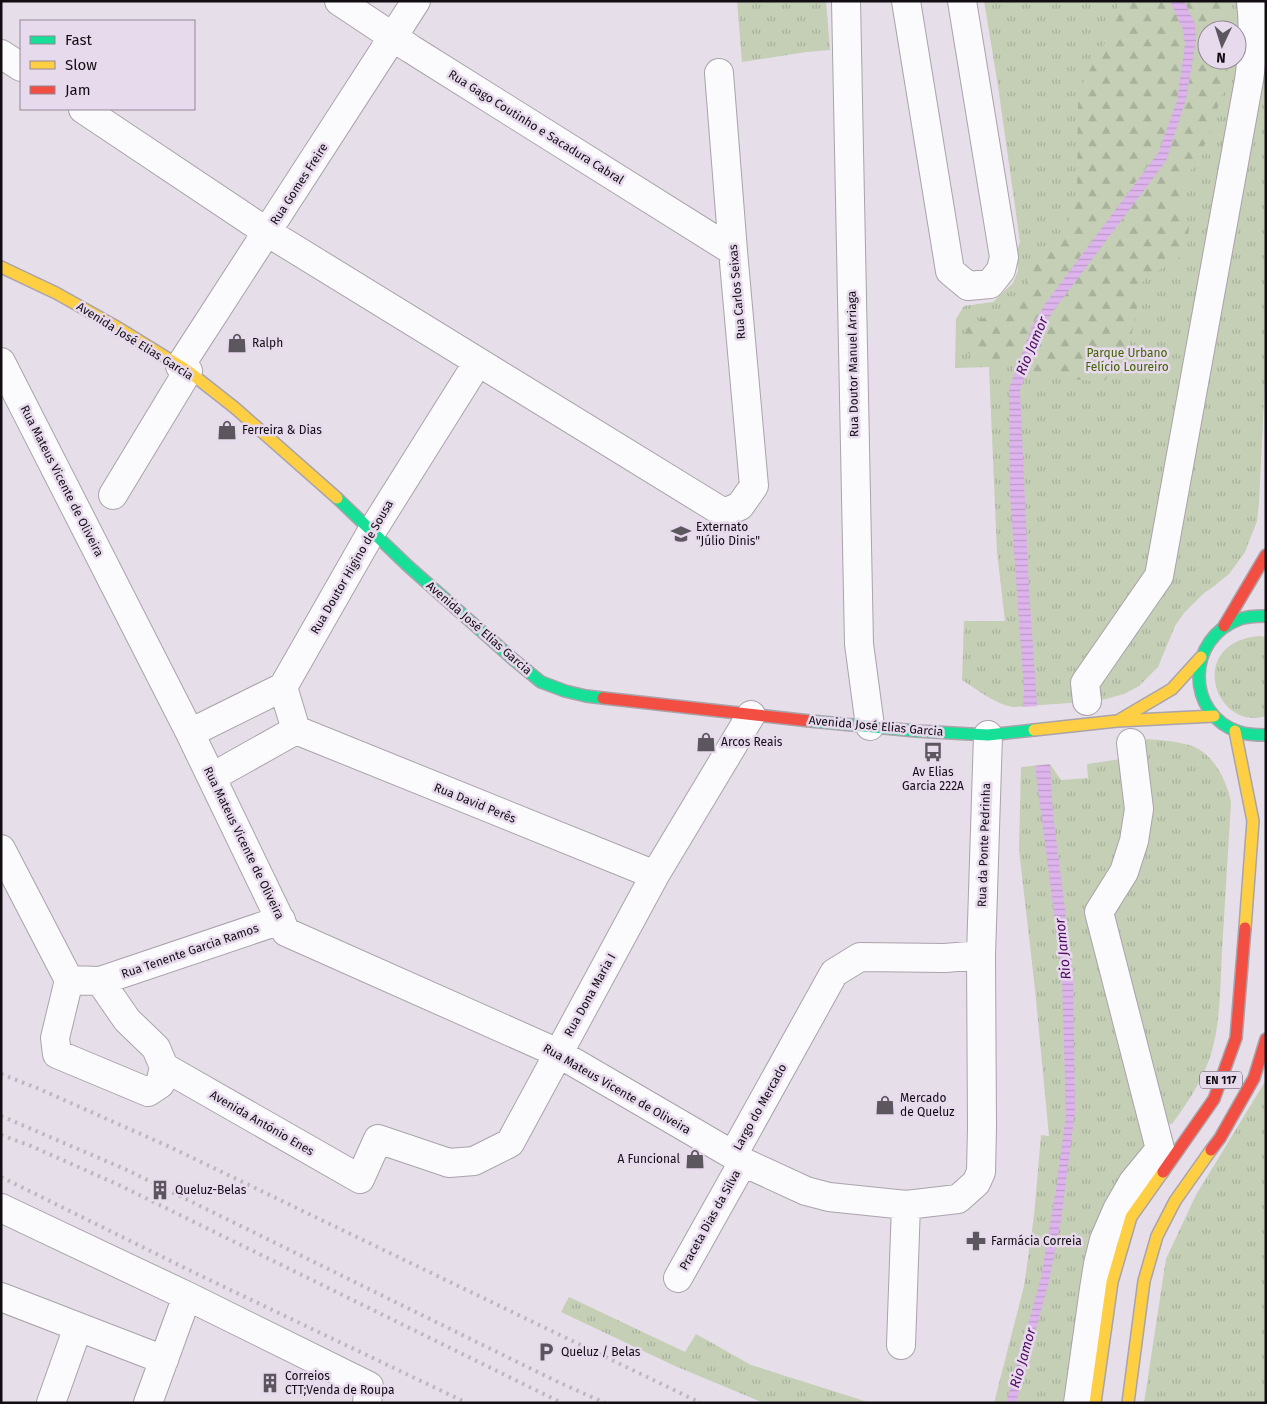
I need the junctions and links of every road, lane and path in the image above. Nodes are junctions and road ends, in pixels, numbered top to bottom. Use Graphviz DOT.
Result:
graph roads {
  1 [pos="339,1"];
  2 [pos="416,1"];
  3 [pos="846,1"];
  4 [pos="906,1"];
  5 [pos="962,1"];
  6 [pos="1251,1"];
  7 [pos="393,37"];
  8 [pos="1,54"];
  9 [pos="20,66"];
  10 [pos="719,73"];
  11 [pos="84,110"];
  12 [pos="267,232"];
  13 [pos="733,251"];
  14 [pos="1,267"];
  15 [pos="1,362"];
  16 [pos="478,362"];
  17 [pos="184,369"];
  18 [pos="113,495"];
  19 [pos="372,531"];
  20 [pos="1266,555"];
  21 [pos="1266,616"];
  22 [pos="1224,626"];
  23 [pos="1201,658"];
  24 [pos="283,687"];
  25 [pos="1087,701"];
  26 [pos="751,715"];
  27 [pos="1214,716"];
  28 [pos="870,726"];
  29 [pos="296,730"];
  30 [pos="1235,731"];
  31 [pos="1124,732"];
  32 [pos="190,733"];
  33 [pos="998,734"];
  34 [pos="1266,734"];
  35 [pos="212,777"];
  36 [pos="1,849"];
  37 [pos="655,875"];
  38 [pos="281,920"];
  39 [pos="981,954"];
  40 [pos="69,980"];
  41 [pos="100,981"];
  42 [pos="1266,1040"];
  43 [pos="558,1053"];
  44 [pos="164,1067"];
  45 [pos="738,1158"];
  46 [pos="360,1179"];
  47 [pos="906,1205"];
  48 [pos="2,1210"];
  49 [pos="678,1278"];
  50 [pos="187,1296"];
  51 [pos="1,1297"];
  52 [pos="78,1327"];
  53 [pos="901,1345"];
  54 [pos="164,1360"];
  55 [pos="368,1394"];
  56 [pos="50,1403"];
  57 [pos="148,1403"];
  58 [pos="1078,1403"];
  59 [pos="1094,1403"];
  60 [pos="1128,1403"];
  1 -- 7 [label="street, Rua Gago Coutinho e Sacadura Cabral"];
  2 -- 7 [label="street, Rua Gomes Freire"];
  3 -- 28 [label="street, Rua Doutor Manuel Arriaga"];
  4 -- 5 [label="street"];
  6 -- 25 [label="street"];
  7 -- 12 [label="street, Rua Gomes Freire"];
  7 -- 13 [label="street, Rua Gago Coutinho e Sacadura Cabral"];
  8 -- 9 [label="street"];
  10 -- 13 [label="street, Rua Carlos Seixas"];
  11 -- 12 [label="street"];
  12 -- 16 [label="street"];
  12 -- 17 [label="street, Rua Gomes Freire"];
  13 -- 16 [label="street, Rua Carlos Seixas"];
  14 -- 17 [label="street, Avenida José Elias Garcia"];
  15 -- 32 [label="street, Rua Mateus Vicente de Oliveira"];
  16 -- 19 [label="street, Rua Doutor Higino de Sousa"];
  17 -- 18 [label="street, Rua Gomes Freire"];
  17 -- 19 [label="street, Avenida José Elias Garcia"];
  19 -- 24 [label="street, Rua Doutor Higino de Sousa"];
  19 -- 26 [label="street, Avenida José Elias Garcia"];
  20 -- 22 [label="street"];
  21 -- 22 [label="street"];
  22 -- 23 [label="street"];
  23 -- 27 [label="street"];
  23 -- 31 [label="street, Avenida José Elias Garcia"];
  24 -- 29 [label="street"];
  24 -- 32 [label="street"];
  26 -- 28 [label="street, Avenida José Elias Garcia"];
  26 -- 37 [label="street, Rua Dona Maria I"];
  27 -- 30 [label="street"];
  27 -- 31 [label="street, Avenida José Elias Garcia"];
  28 -- 33 [label="street, Avenida José Elias Garcia"];
  29 -- 35 [label="street"];
  29 -- 37 [label="street, Rua David Perês"];
  30 -- 34 [label="street"];
  30 -- 59 [label="street, EN 117"];
  31 -- 33 [label="street, Avenida José Elias Garcia"];
  31 -- 58 [label="street"];
  32 -- 35 [label="street, Rua Mateus Vicente de Oliveira"];
  33 -- 39 [label="street, Rua da Ponte Pedrinha"];
  35 -- 38 [label="street, Rua Mateus Vicente de Oliveira"];
  36 -- 40 [label="street"];
  37 -- 43 [label="street, Rua Dona Maria I"];
  38 -- 41 [label="street, Rua Tenente Garcia Ramos"];
  38 -- 43 [label="street, Rua Mateus Vicente de Oliveira"];
  39 -- 45 [label="street, Largo do Mercado"];
  39 -- 47 [label="street, Largo do Mercado"];
  40 -- 41 [label="street"];
  40 -- 44 [label="street"];
  41 -- 44 [label="street"];
  42 -- 60 [label="street, EN 117"];
  43 -- 45 [label="street, Rua Mateus Vicente de Oliveira"];
  43 -- 46 [label="street, Rua Dona Maria I"];
  44 -- 46 [label="street, Avenida António Enes"];
  45 -- 47 [label="street, Largo do Mercado"];
  45 -- 49 [label="street, Praceta Dias da Silva"];
  47 -- 53 [label="street"];
  48 -- 50 [label="street"];
  50 -- 54 [label="street"];
  50 -- 55 [label="street"];
  51 -- 52 [label="street"];
  52 -- 54 [label="street"];
  52 -- 56 [label="street"];
  54 -- 57 [label="street"];
}
